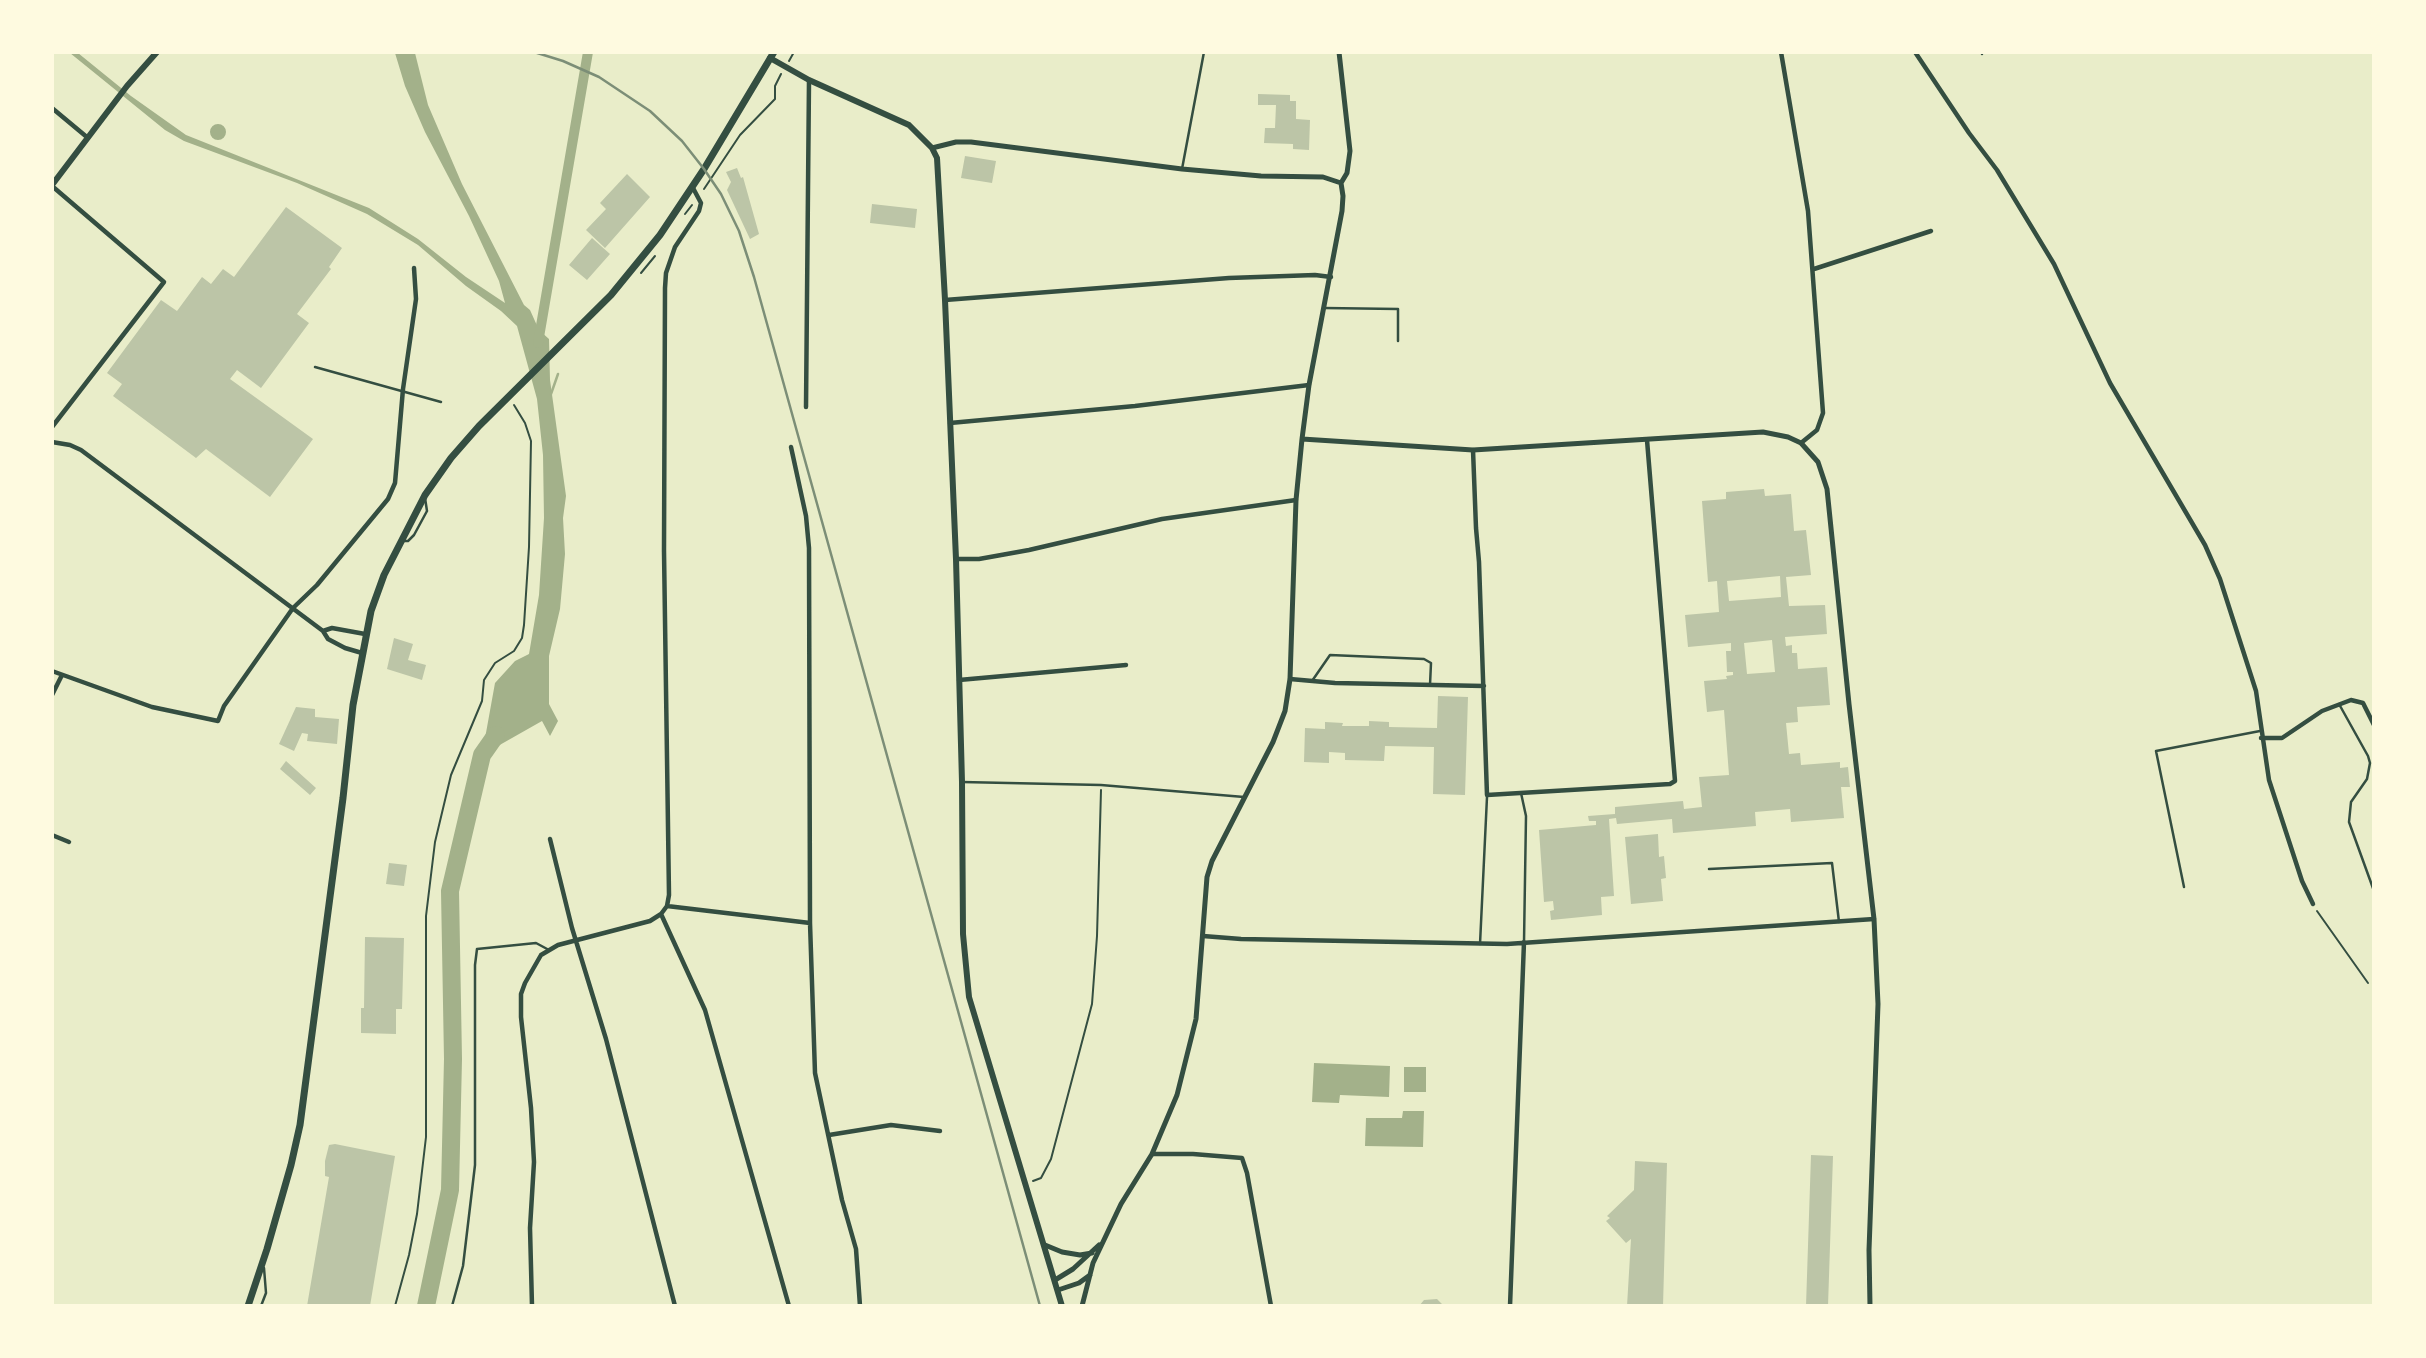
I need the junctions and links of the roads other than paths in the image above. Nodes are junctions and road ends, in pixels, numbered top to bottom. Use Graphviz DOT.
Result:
graph roads {
  1 [pos="1204,52"];
  2 [pos="1339,52"];
  3 [pos="1781,52"];
  4 [pos="1915,52"];
  5 [pos="152,54"];
  6 [pos="772,55"];
  7 [pos="809,80"];
  8 [pos="52,108"];
  9 [pos="88,138"];
  10 [pos="932,148"];
  11 [pos="1182,169"];
  12 [pos="1341,183"];
  13 [pos="52,186"];
  14 [pos="692,188"];
  15 [pos="1931,231"];
  16 [pos="414,268"];
  17 [pos="1814,269"];
  18 [pos="1331,277"];
  19 [pos="945,300"];
  20 [pos="1324,308"];
  21 [pos="1398,341"];
  22 [pos="315,367"];
  23 [pos="1309,385"];
  24 [pos="403,389"];
  25 [pos="442,402"];
  26 [pos="806,407"];
  27 [pos="950,423"];
  28 [pos="52,427"];
  29 [pos="1301,439"];
  30 [pos="1647,440"];
  31 [pos="53,441"];
  32 [pos="1801,443"];
  33 [pos="791,447"];
  34 [pos="1473,450"];
  35 [pos="1296,500"];
  36 [pos="956,559"];
  37 [pos="293,608"];
  38 [pos="323,631"];
  39 [pos="365,634"];
  40 [pos="362,653"];
  41 [pos="1126,665"];
  42 [pos="52,671"];
  43 [pos="62,675"];
  44 [pos="1290,679"];
  45 [pos="960,680"];
  46 [pos="1312,681"];
  47 [pos="1430,685"];
  48 [pos="1484,686"];
  49 [pos="52,695"];
  50 [pos="2339,704"];
  51 [pos="2374,725"];
  52 [pos="2260,731"];
  53 [pos="2261,738"];
  54 [pos="962,782"];
  55 [pos="1521,793"];
  56 [pos="1487,795"];
  57 [pos="1244,797"];
  58 [pos="52,835"];
  59 [pos="550,839"];
  60 [pos="68,842"];
  61 [pos="1709,869"];
  62 [pos="2184,887"];
  63 [pos="2374,891"];
  64 [pos="2313,904"];
  65 [pos="667,906"];
  66 [pos="661,914"];
  67 [pos="1874,919"];
  68 [pos="1839,922"];
  69 [pos="810,923"];
  70 [pos="1203,936"];
  71 [pos="576,941"];
  72 [pos="1524,942"];
  73 [pos="1480,944"];
  74 [pos="549,950"];
  75 [pos="940,1131"];
  76 [pos="829,1135"];
  77 [pos="1152,1154"];
  78 [pos="1104,1240"];
  79 [pos="1045,1245"];
  80 [pos="1092,1253"];
  81 [pos="263,1262"];
  82 [pos="1090,1275"];
  83 [pos="1055,1280"];
  84 [pos="1058,1290"];
  85 [pos="248,1306"];
  86 [pos="261,1306"];
  87 [pos="452,1306"];
  88 [pos="532,1306"];
  89 [pos="675,1306"];
  90 [pos="789,1306"];
  91 [pos="860,1306"];
  92 [pos="1062,1306"];
  93 [pos="1082,1306"];
  94 [pos="1271,1306"];
  95 [pos="1510,1306"];
  96 [pos="1870,1306"];
  1 -- 11 [label="lane"];
  2 -- 12 [label="street"];
  3 -- 17 [label="street"];
  4 -- 52 [label="street"];
  5 -- 9 [label="main road"];
  6 -- 7 [label="main road"];
  6 -- 14 [label="main road"];
  7 -- 10 [label="main road"];
  7 -- 26 [label="street"];
  8 -- 9 [label="street"];
  9 -- 13 [label="main road"];
  10 -- 11 [label="street"];
  10 -- 19 [label="main road"];
  11 -- 12 [label="street"];
  12 -- 18 [label="street"];
  13 -- 28 [label="street"];
  14 -- 39 [label="main road"];
  14 -- 65 [label="street"];
  15 -- 17 [label="street"];
  16 -- 24 [label="street"];
  17 -- 32 [label="street"];
  18 -- 19 [label="street"];
  18 -- 20 [label="street"];
  19 -- 27 [label="main road"];
  20 -- 21 [label="lane"];
  20 -- 23 [label="street"];
  22 -- 24 [label="lane"];
  23 -- 27 [label="street"];
  23 -- 29 [label="street"];
  24 -- 25 [label="lane"];
  24 -- 37 [label="street"];
  27 -- 36 [label="main road"];
  29 -- 34 [label="street"];
  29 -- 35 [label="street"];
  30 -- 32 [label="street"];
  30 -- 34 [label="street"];
  30 -- 55 [label="street"];
  31 -- 37 [label="street"];
  32 -- 67 [label="street"];
  33 -- 69 [label="street"];
  34 -- 48 [label="street"];
  35 -- 36 [label="street"];
  35 -- 44 [label="street"];
  36 -- 45 [label="main road"];
  37 -- 38 [label="street"];
  37 -- 43 [label="street"];
  38 -- 39 [label="street"];
  38 -- 40 [label="street"];
  39 -- 40 [label="main road"];
  40 -- 81 [label="main road"];
  41 -- 45 [label="street"];
  42 -- 43 [label="street"];
  43 -- 49 [label="street"];
  44 -- 46 [label="street"];
  44 -- 57 [label="street"];
  45 -- 54 [label="main road"];
  46 -- 47 [label="street"];
  46 -- 47 [label="lane"];
  47 -- 48 [label="street"];
  48 -- 56 [label="street"];
  50 -- 51 [label="street"];
  50 -- 53 [label="street"];
  50 -- 63 [label="lane"];
  52 -- 53 [label="street"];
  52 -- 62 [label="lane"];
  53 -- 64 [label="street"];
  54 -- 57 [label="lane"];
  54 -- 79 [label="main road"];
  55 -- 56 [label="street"];
  55 -- 72 [label="lane"];
  56 -- 73 [label="lane"];
  57 -- 70 [label="street"];
  58 -- 60 [label="street"];
  59 -- 71 [label="street"];
  61 -- 68 [label="lane"];
  65 -- 66 [label="street"];
  65 -- 69 [label="street"];
  66 -- 71 [label="street"];
  66 -- 90 [label="street"];
  67 -- 68 [label="street"];
  67 -- 96 [label="street"];
  68 -- 72 [label="street"];
  69 -- 76 [label="street"];
  70 -- 73 [label="street"];
  70 -- 77 [label="street"];
  71 -- 74 [label="street"];
  71 -- 89 [label="street"];
  72 -- 73 [label="street"];
  72 -- 95 [label="street"];
  74 -- 87 [label="lane"];
  74 -- 88 [label="street"];
  75 -- 76 [label="street"];
  76 -- 91 [label="street"];
  77 -- 78 [label="street"];
  77 -- 94 [label="street"];
  78 -- 80 [label="street"];
  78 -- 82 [label="street"];
  79 -- 80 [label="street"];
  79 -- 83 [label="main road"];
  80 -- 83 [label="street"];
  81 -- 85 [label="main road"];
  81 -- 86 [label="lane"];
  82 -- 84 [label="street"];
  82 -- 93 [label="street"];
  83 -- 84 [label="main road"];
  84 -- 92 [label="main road"];
}
